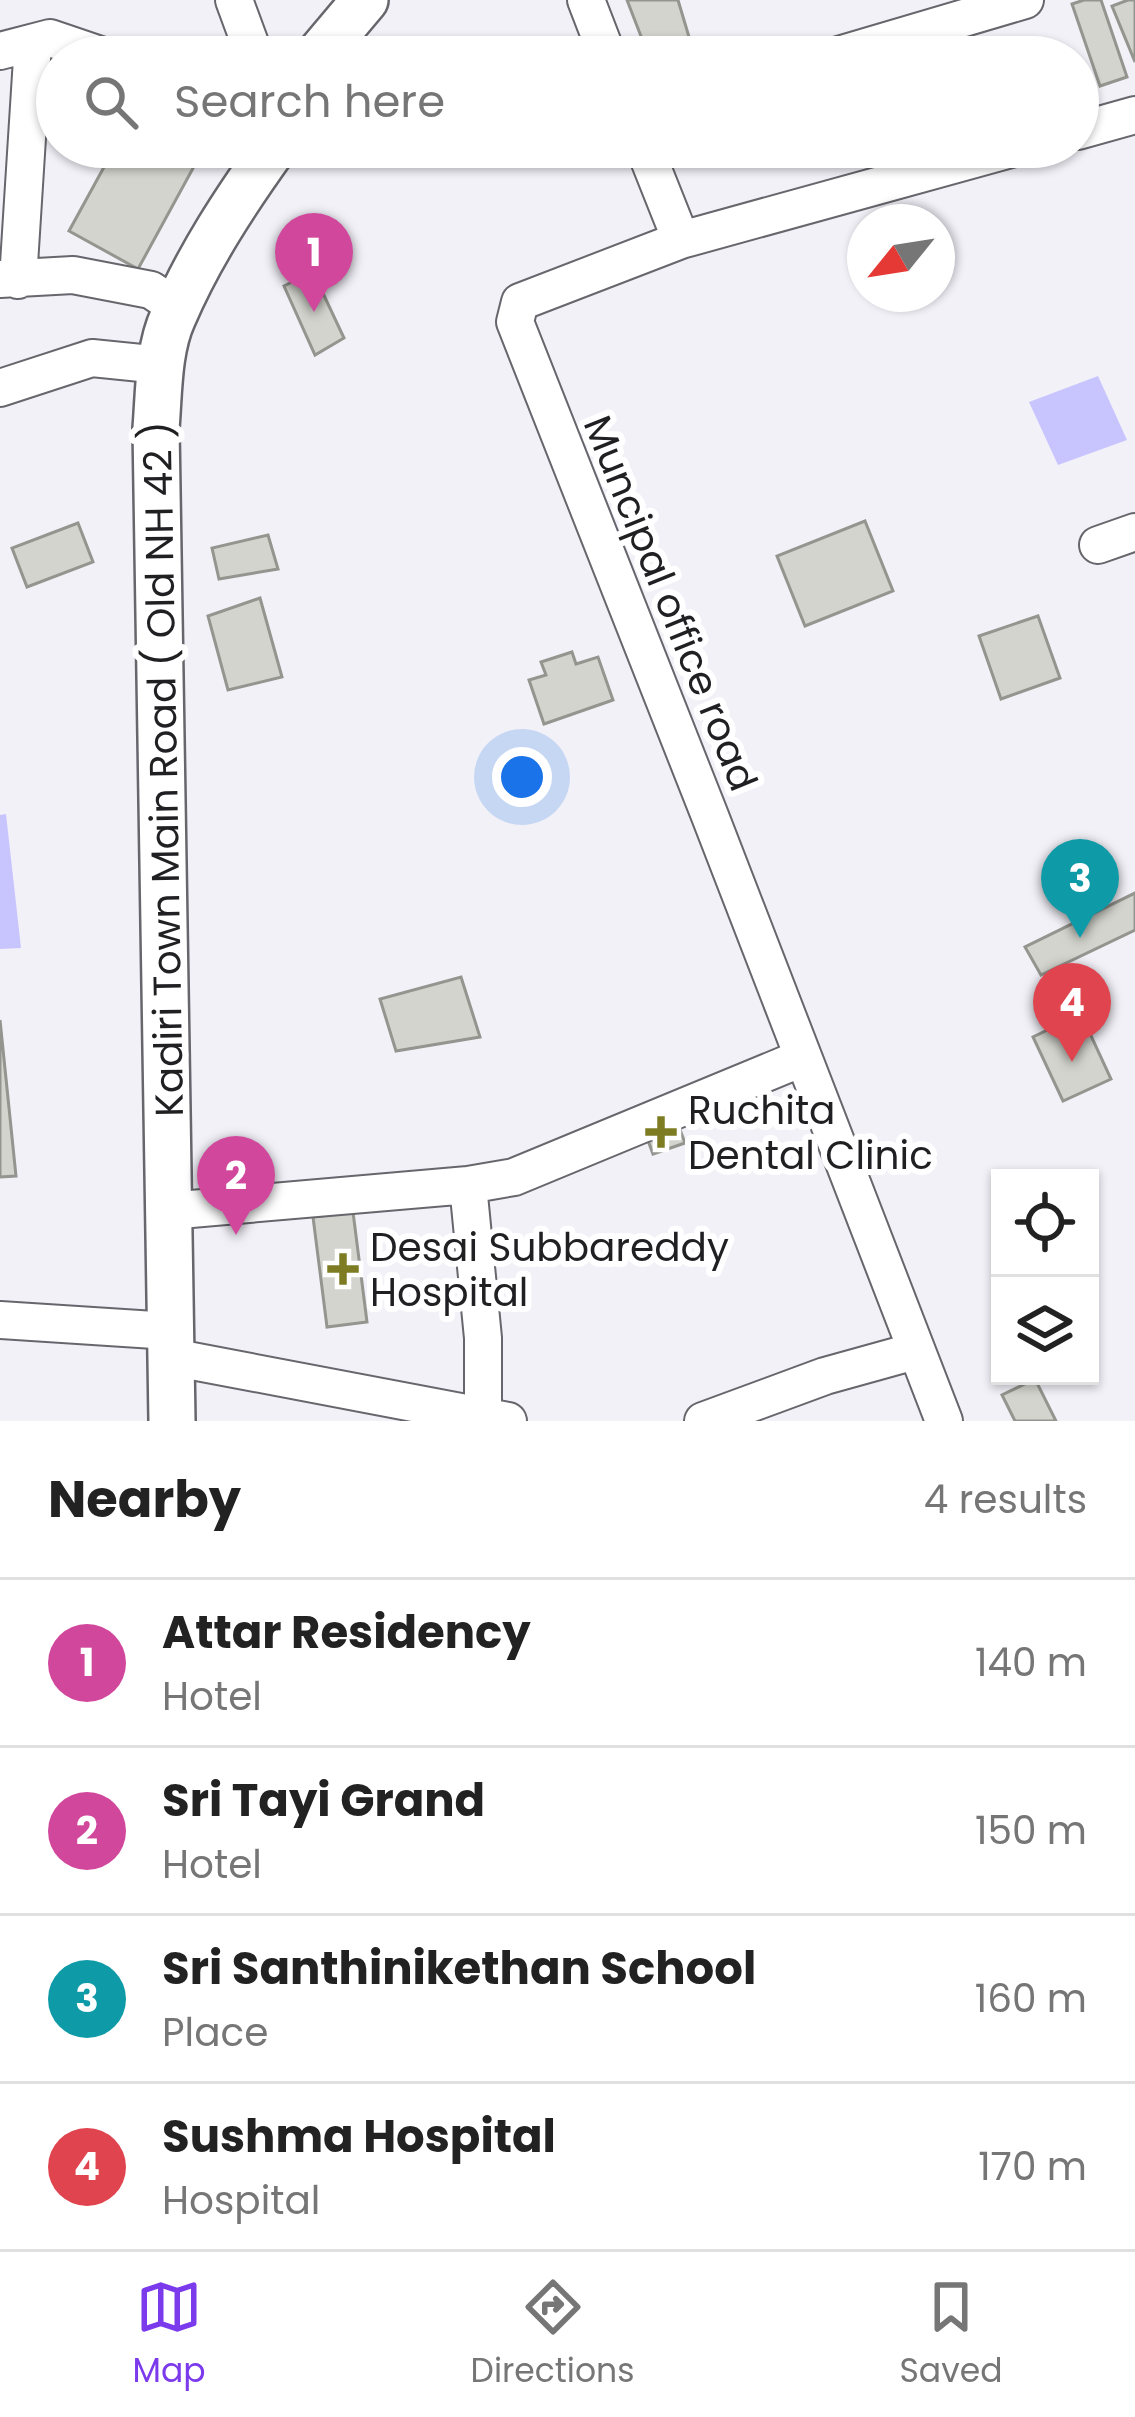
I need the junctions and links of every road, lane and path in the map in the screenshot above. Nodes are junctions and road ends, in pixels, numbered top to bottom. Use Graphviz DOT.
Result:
graph roads {
  1 [pos="234,0"];
  2 [pos="365,0"];
  3 [pos="393,0"];
  4 [pos="586,0"];
  5 [pos="1025,0"];
  6 [pos="247,36"];
  7 [pos="335,36"];
  8 [pos="363,36"];
  9 [pos="600,36"];
  10 [pos="903,36"];
  11 [pos="16,47"];
  12 [pos="1135,115"];
  13 [pos="1099,124"];
  14 [pos="234,168"];
  15 [pos="259,168"];
  16 [pos="652,168"];
  17 [pos="942,168"];
  18 [pos="681,240"];
  19 [pos="9,280"];
  20 [pos="165,299"];
  21 [pos="149,364"];
  22 [pos="0,388"];
  23 [pos="1135,532"];
  24 [pos="1098,545"];
  25 [pos="802,1058"];
  26 [pos="468,1184"];
  27 [pos="168,1210"];
  28 [pos="0,1320"];
  29 [pos="160,1339"];
  30 [pos="915,1351"];
  31 [pos="339,1405"];
  32 [pos="491,1420"];
  33 [pos="141,1421"];
  34 [pos="172,1421"];
  35 [pos="703,1421"];
  36 [pos="944,1421"];
  1 -- 6 [label="street"];
  2 -- 7 [label="main road"];
  3 -- 8 [label="main road"];
  4 -- 9 [label="street"];
  5 -- 10 [label="street"];
  11 -- 19 [label="street"];
  12 -- 13 [label="street"];
  14 -- 20 [label="main road, Kadiri Town Main Road ( Old NH 42 )"];
  15 -- 20 [label="main road, Kadiri Town Main Road ( Old NH 42 )"];
  16 -- 18 [label="street"];
  17 -- 18 [label="street, Muncipal office road"];
  18 -- 25 [label="street, Muncipal office road"];
  19 -- 20 [label="street"];
  20 -- 21 [label="main road, Kadiri Town Main Road ( Old NH 42 )"];
  21 -- 22 [label="street"];
  21 -- 27 [label="main road, Kadiri Town Main Road ( Old NH 42 )"];
  21 -- 29 [label="main road, Kadiri Town Main Road ( Old NH 42 )"];
  23 -- 24 [label="street"];
  25 -- 26 [label="street"];
  25 -- 30 [label="street, Muncipal office road"];
  26 -- 27 [label="street"];
  26 -- 32 [label="street"];
  27 -- 29 [label="main road, Kadiri Town Main Road ( Old NH 42 )"];
  28 -- 29 [label="street"];
  29 -- 31 [label="street"];
  29 -- 33 [label="main road, Kadiri Town Main Road ( Old NH 42 )"];
  29 -- 34 [label="main road, Kadiri Town Main Road ( Old NH 42 )"];
  30 -- 35 [label="street"];
  30 -- 36 [label="street, Muncipal office road"];
  31 -- 32 [label="street"];
}
